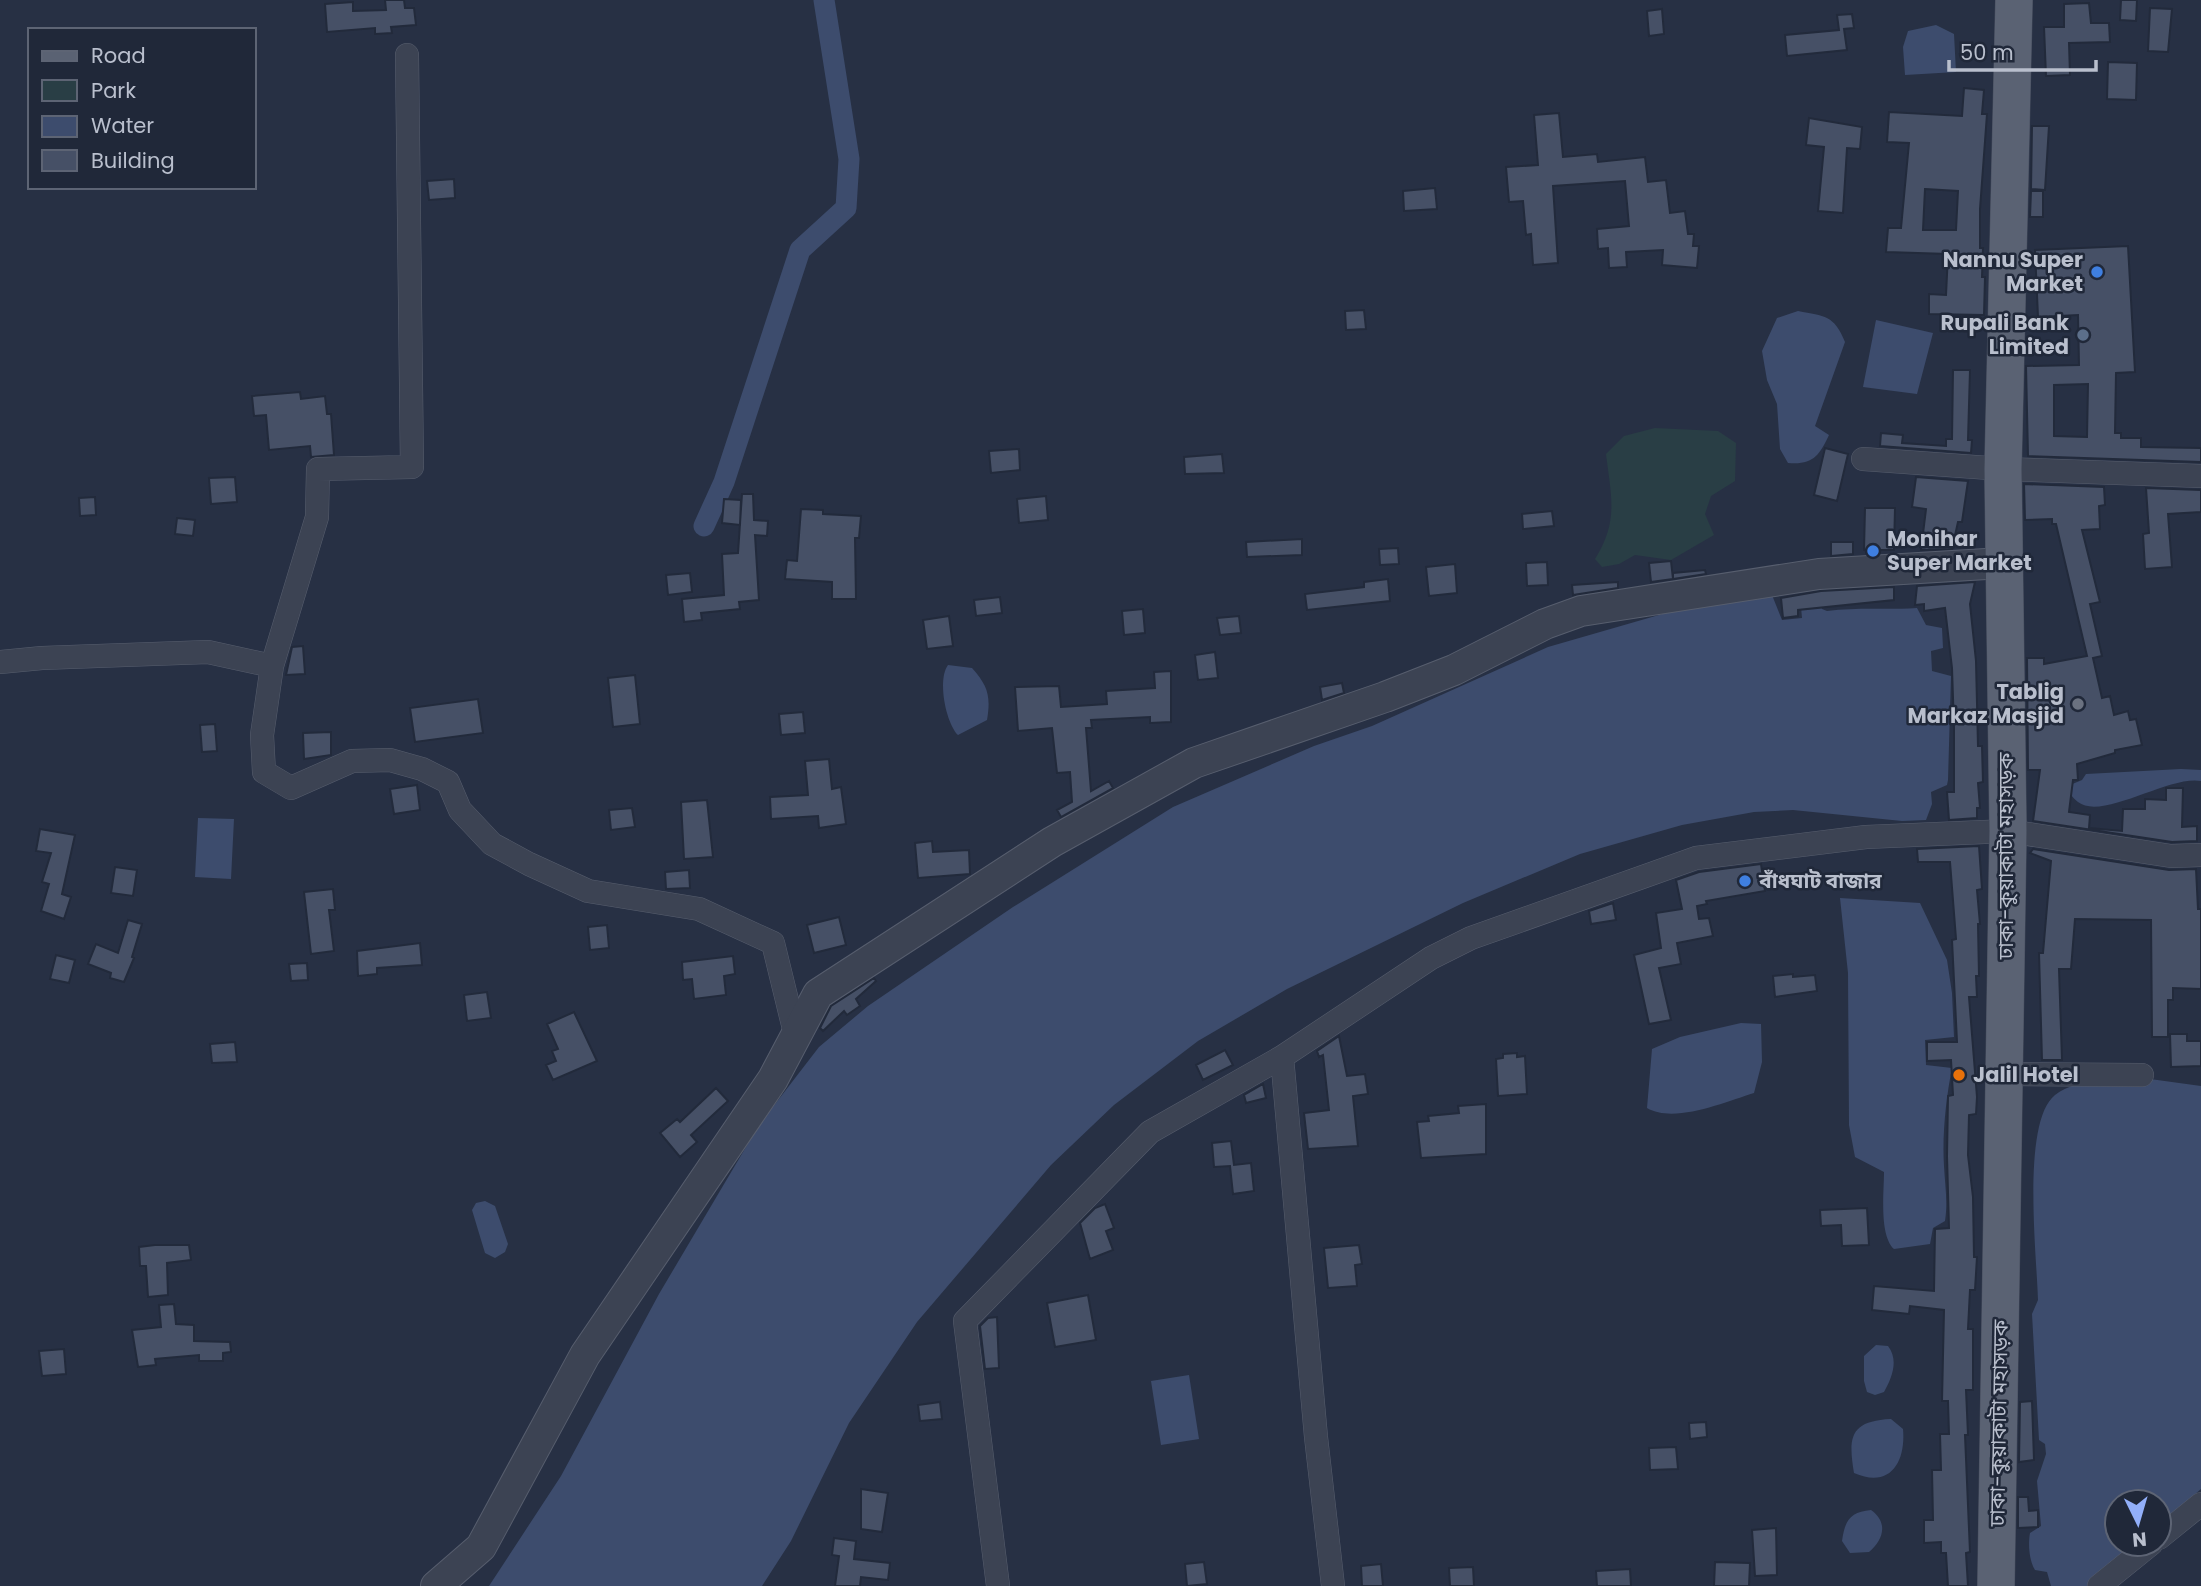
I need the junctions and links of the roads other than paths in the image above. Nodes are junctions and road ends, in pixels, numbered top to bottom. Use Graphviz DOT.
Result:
graph roads {
  1 [pos="2014,0"];
  2 [pos="407,55"];
  3 [pos="1863,459"];
  4 [pos="2003,469"];
  5 [pos="2201,476"];
  6 [pos="2003,563"];
  7 [pos="0,662"];
  8 [pos="272,666"];
  9 [pos="2008,831"];
  10 [pos="2201,855"];
  11 [pos="795,1033"];
  12 [pos="1282,1057"];
  13 [pos="2006,1074"];
  14 [pos="2142,1075"];
  15 [pos="2201,1504"];
  16 [pos="2173,1527"];
  17 [pos="2134,1558"];
  18 [pos="436,1586"];
  19 [pos="998,1586"];
  20 [pos="1333,1586"];
  21 [pos="1997,1586"];
  22 [pos="2099,1586"];
  1 -- 4 [label="main road, ঢাকা-কুয়াকাটা মহাসড়ক"];
  2 -- 8 [label="street"];
  3 -- 4 [label="street"];
  4 -- 5 [label="street"];
  4 -- 6 [label="main road, ঢাকা-কুয়াকাটা মহাসড়ক"];
  6 -- 9 [label="main road, ঢাকা-কুয়াকাটা মহাসড়ক"];
  6 -- 11 [label="street"];
  7 -- 8 [label="street"];
  8 -- 11 [label="street"];
  9 -- 10 [label="street"];
  9 -- 12 [label="street"];
  9 -- 13 [label="main road, ঢাকা-কুয়াকাটা মহাসড়ক"];
  11 -- 18 [label="street"];
  12 -- 19 [label="street"];
  12 -- 20 [label="street"];
  13 -- 14 [label="street"];
  13 -- 21 [label="main road, ঢাকা-কুয়াকাটা মহাসড়ক"];
  15 -- 16 [label="street"];
  17 -- 22 [label="street"];
}
